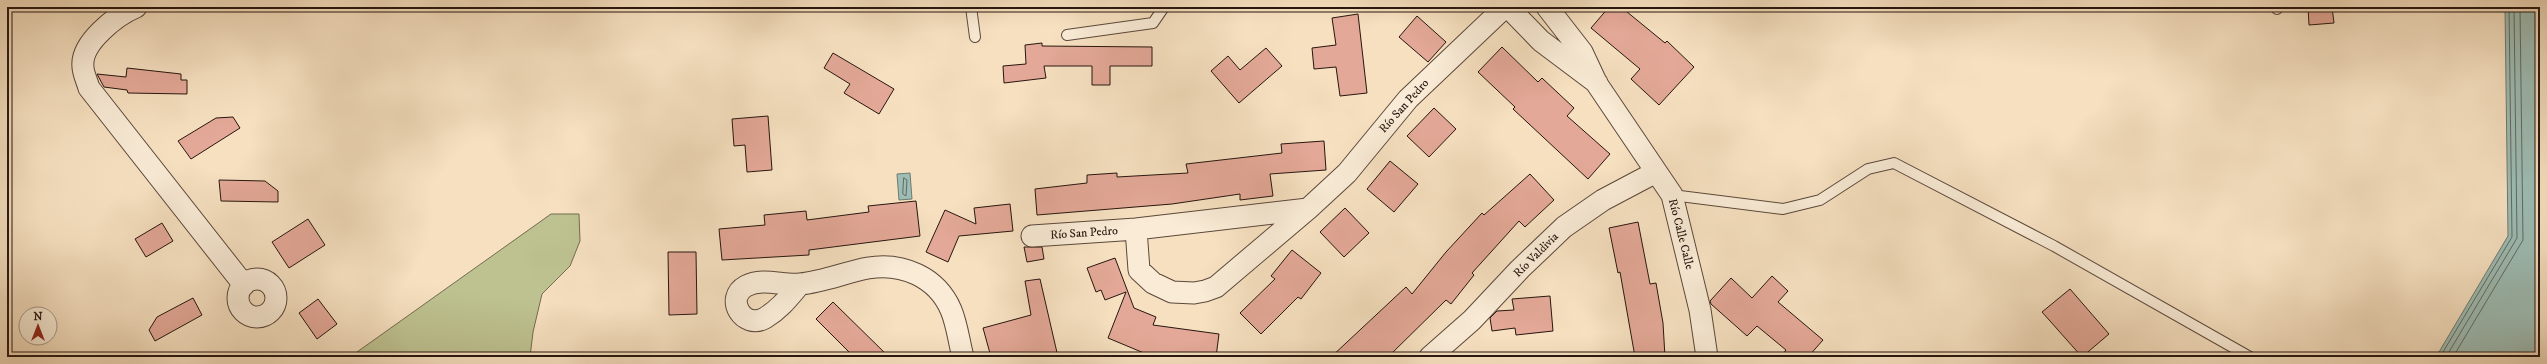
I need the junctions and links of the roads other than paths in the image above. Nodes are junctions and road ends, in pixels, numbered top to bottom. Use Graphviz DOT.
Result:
graph roads {
  1 [pos="136,7"];
  2 [pos="971,7"];
  3 [pos="1164,7"];
  4 [pos="1505,7"];
  5 [pos="1508,7"];
  6 [pos="1547,7"];
  7 [pos="1067,35"];
  8 [pos="975,37"];
  9 [pos="1597,84"];
  10 [pos="1656,172"];
  11 [pos="1672,195"];
  12 [pos="1308,209"];
  13 [pos="1136,230"];
  14 [pos="1032,236"];
  15 [pos="800,284"];
  16 [pos="244,285"];
  17 [pos="963,357"];
  18 [pos="1430,357"];
  19 [pos="1707,357"];
  20 [pos="2250,357"];
  1 -- 16 [label="street"];
  2 -- 8 [label="lane"];
  3 -- 7 [label="lane"];
  4 -- 12 [label="street, Río San Pedro"];
  5 -- 9 [label="street, Río Calle Calle"];
  6 -- 9 [label="street, Río Calle Calle"];
  9 -- 10 [label="street, Río Calle Calle"];
  10 -- 11 [label="street, Río Calle Calle"];
  10 -- 18 [label="street, Río Valdivia"];
  11 -- 19 [label="street, Río Calle Calle"];
  11 -- 20 [label="lane"];
  12 -- 13 [label="street, Río San Pedro"];
  12 -- 13 [label="street, Río San Pedro"];
  13 -- 14 [label="street, Río San Pedro"];
  15 -- 17 [label="street"];
}
